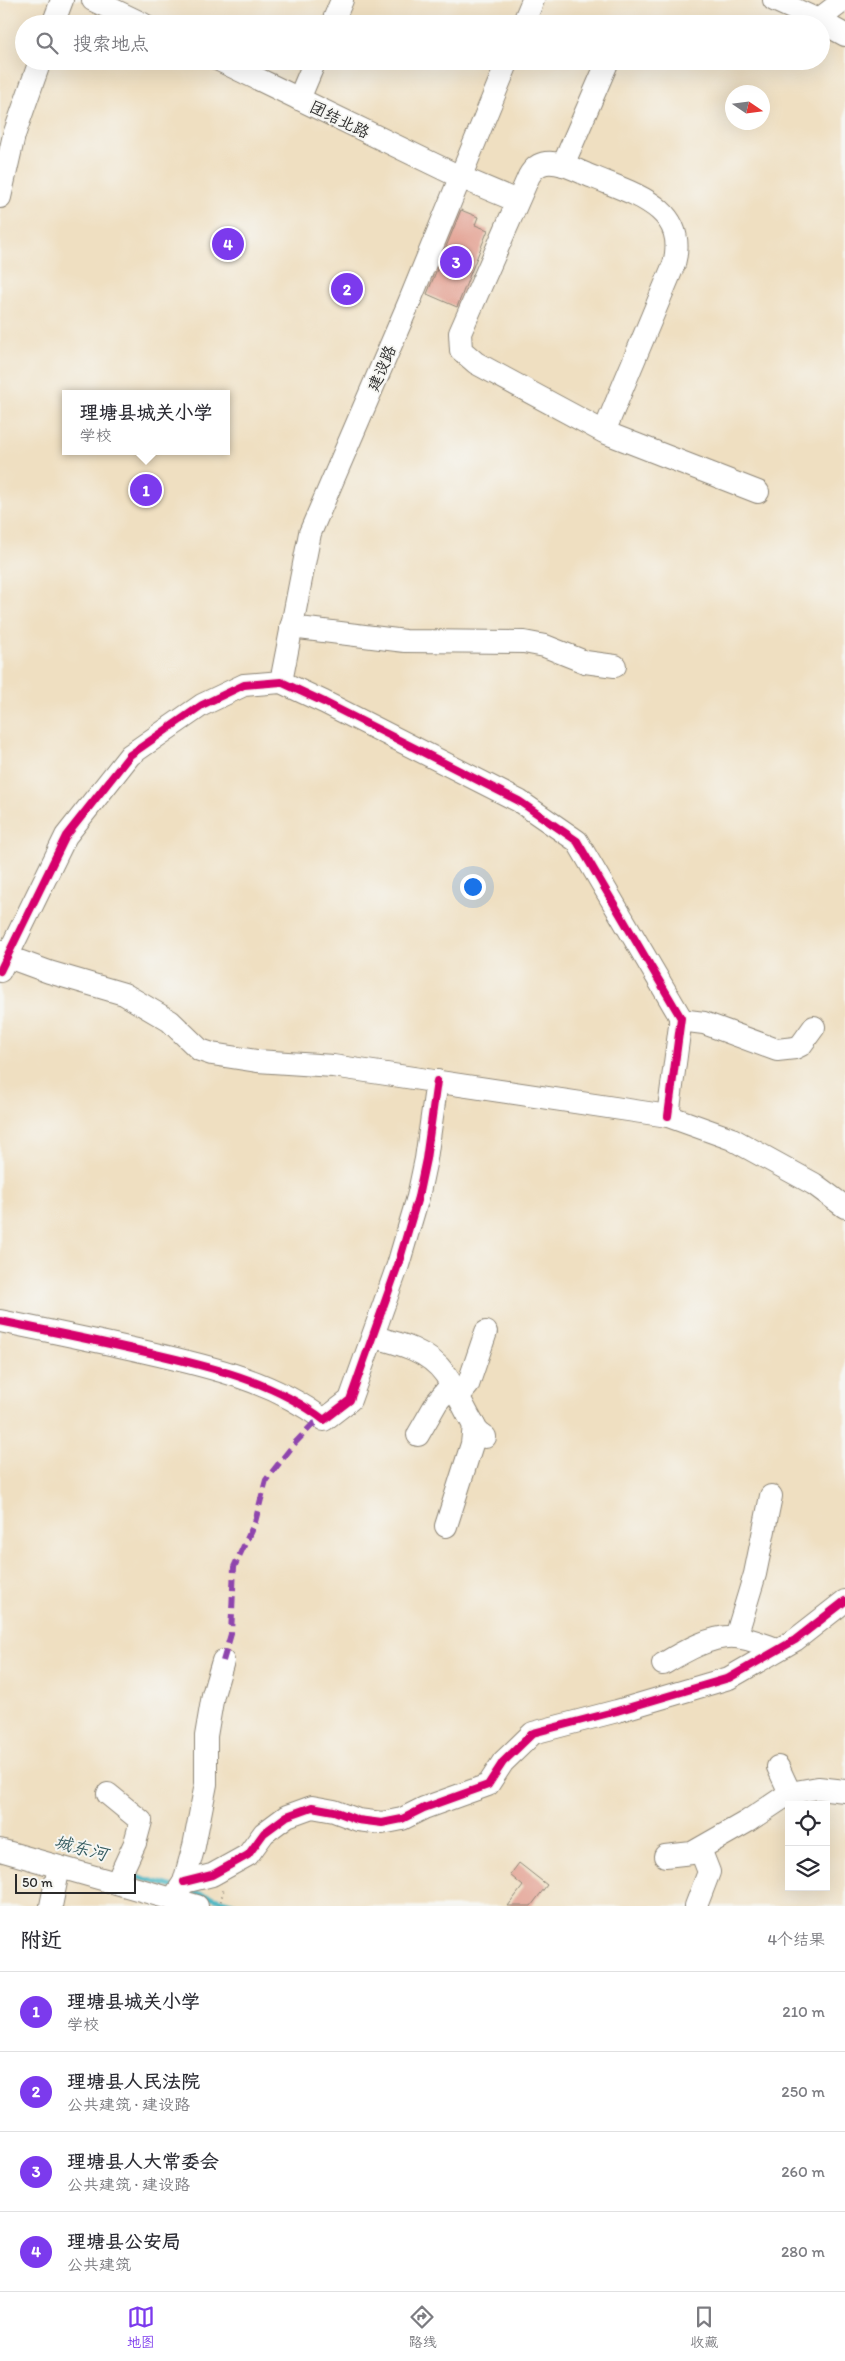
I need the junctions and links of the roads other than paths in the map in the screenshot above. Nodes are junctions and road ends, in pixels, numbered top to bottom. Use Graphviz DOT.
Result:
graph roads {
  1 [pos="62,0"];
  2 [pos="93,0"];
  3 [pos="342,0"];
  4 [pos="533,0"];
  5 [pos="774,0"];
  6 [pos="844,0"];
  7 [pos="57,15"];
  8 [pos="124,15"];
  9 [pos="336,15"];
  10 [pos="527,15"];
  11 [pos="807,15"];
  12 [pos="824,15"];
  13 [pos="830,27"];
  14 [pos="845,35"];
  15 [pos="37,70"];
  16 [pos="239,70"];
  17 [pos="312,70"];
  18 [pos="504,70"];
  19 [pos="604,70"];
  20 [pos="299,99"];
  21 [pos="563,165"];
  22 [pos="460,177"];
  23 [pos="0,197"];
  24 [pos="517,201"];
  25 [pos="604,432"];
  26 [pos="758,492"];
  27 [pos="291,627"];
  28 [pos="615,666"];
  29 [pos="281,682"];
  30 [pos="3,960"];
  31 [pos="680,1020"];
  32 [pos="814,1028"];
  33 [pos="437,1081"];
  34 [pos="668,1116"];
  35 [pos="845,1207"];
  36 [pos="0,1321"];
  37 [pos="486,1332"];
  38 [pos="373,1337"];
  39 [pos="455,1391"];
  40 [pos="418,1435"];
  41 [pos="771,1496"];
  42 [pos="446,1526"];
  43 [pos="845,1601"];
  44 [pos="736,1637"];
  45 [pos="777,1649"];
  46 [pos="223,1661"];
  47 [pos="664,1664"];
  48 [pos="778,1767"];
  49 [pos="845,1791"];
  50 [pos="790,1793"];
  51 [pos="108,1794"];
  52 [pos="700,1848"];
  53 [pos="0,1850"];
  54 [pos="665,1856"];
  55 [pos="59,1867"];
  56 [pos="121,1874"];
  57 [pos="178,1891"];
  58 [pos="52,1906"];
  59 [pos="197,1906"];
  60 [pos="696,1906"];
  1 -- 7 [label="street"];
  2 -- 8 [label="street"];
  3 -- 9 [label="street"];
  4 -- 10 [label="street"];
  5 -- 11 [label="street"];
  6 -- 12 [label="street"];
  13 -- 14 [label="street"];
  15 -- 23 [label="street"];
  16 -- 20 [label="street, 团结北路"];
  17 -- 20 [label="street"];
  18 -- 22 [label="street, 建设路"];
  19 -- 21 [label="street"];
  20 -- 22 [label="street, 团结北路"];
  21 -- 24 [label="street"];
  21 -- 25 [label="street"];
  22 -- 24 [label="street, 团结北路"];
  22 -- 27 [label="street, 建设路"];
  24 -- 25 [label="street"];
  25 -- 26 [label="street"];
  27 -- 28 [label="street"];
  27 -- 29 [label="street, 建设路"];
  29 -- 30 [label="street"];
  29 -- 31 [label="street"];
  30 -- 33 [label="street"];
  31 -- 32 [label="street"];
  31 -- 34 [label="street"];
  33 -- 34 [label="street"];
  33 -- 38 [label="street"];
  34 -- 35 [label="street"];
  36 -- 38 [label="street"];
  37 -- 39 [label="street"];
  38 -- 39 [label="street"];
  39 -- 40 [label="street"];
  39 -- 42 [label="street"];
  41 -- 44 [label="street"];
  43 -- 45 [label="street"];
  44 -- 45 [label="street"];
  44 -- 47 [label="street"];
  45 -- 57 [label="street"];
  46 -- 57 [label="street"];
  48 -- 50 [label="street"];
  49 -- 50 [label="street"];
  50 -- 52 [label="street"];
  51 -- 56 [label="street"];
  52 -- 54 [label="street"];
  52 -- 60 [label="street"];
  53 -- 55 [label="street"];
  55 -- 56 [label="street"];
  55 -- 58 [label="street"];
  56 -- 57 [label="street"];
  57 -- 59 [label="street"];
}
